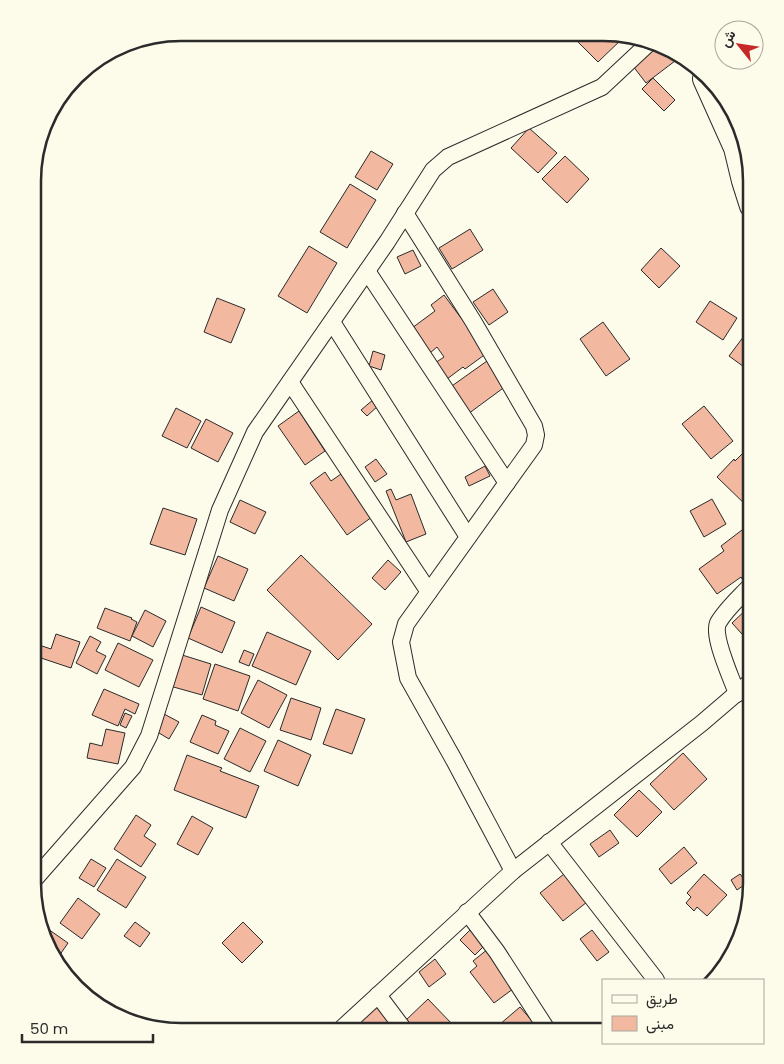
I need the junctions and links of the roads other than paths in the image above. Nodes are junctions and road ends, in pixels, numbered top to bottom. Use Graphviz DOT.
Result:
graph roads {
  1 [pos="644,48"];
  2 [pos="713,96"];
  3 [pos="735,137"];
  4 [pos="405,213"];
  5 [pos="367,271"];
  6 [pos="332,322"];
  7 [pos="290,382"];
  8 [pos="507,483"];
  9 [pos="468,537"];
  10 [pos="429,592"];
  11 [pos="742,594"];
  12 [pos="742,689"];
  13 [pos="737,694"];
  14 [pos="550,842"];
  15 [pos="41,871"];
  16 [pos="512,871"];
  17 [pos="467,912"];
  18 [pos="655,979"];
  19 [pos="378,995"];
  20 [pos="348,1023"];
  21 [pos="399,1023"];
  22 [pos="543,1023"];
  1 -- 4 [label="street"];
  2 -- 3 [label="main road"];
  4 -- 5 [label="street"];
  4 -- 8 [label="street"];
  5 -- 6 [label="street"];
  5 -- 8 [label="street"];
  6 -- 7 [label="street"];
  6 -- 9 [label="street"];
  7 -- 10 [label="street"];
  7 -- 15 [label="street"];
  8 -- 9 [label="street"];
  9 -- 10 [label="street"];
  10 -- 16 [label="street"];
  11 -- 13 [label="street"];
  12 -- 13 [label="street"];
  13 -- 14 [label="street"];
  14 -- 16 [label="street"];
  14 -- 18 [label="street"];
  16 -- 17 [label="street"];
  17 -- 19 [label="street"];
  17 -- 22 [label="street"];
  19 -- 20 [label="street"];
  19 -- 21 [label="street"];
}
